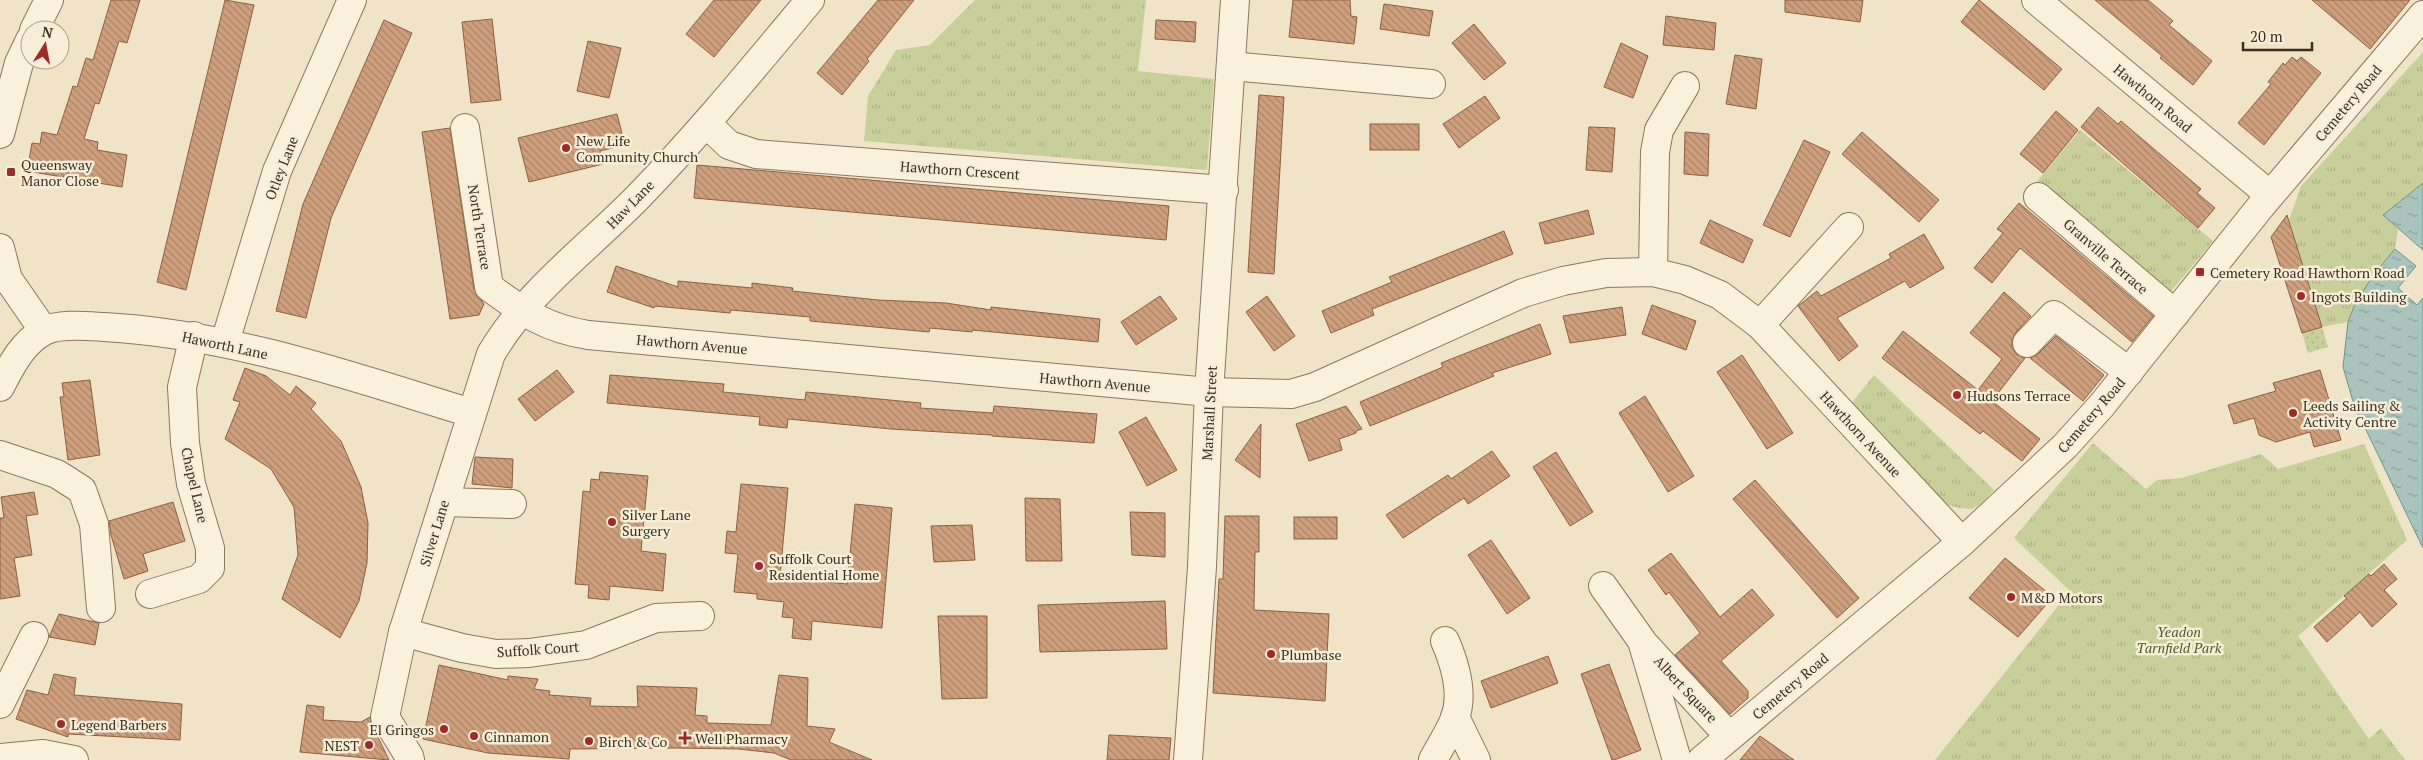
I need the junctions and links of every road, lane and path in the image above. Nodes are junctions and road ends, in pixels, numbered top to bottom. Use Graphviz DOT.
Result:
graph roads {
  1 [pos="49,0"];
  2 [pos="352,0"];
  3 [pos="810,0"];
  4 [pos="1235,0"];
  5 [pos="2036,0"];
  6 [pos="2423,15"];
  7 [pos="39,20"];
  8 [pos="16,53"];
  9 [pos="1231,66"];
  10 [pos="1431,84"];
  11 [pos="1686,86"];
  12 [pos="706,124"];
  13 [pos="465,128"];
  14 [pos="0,134"];
  15 [pos="1224,190"];
  16 [pos="2270,195"];
  17 [pos="2038,197"];
  18 [pos="1849,227"];
  19 [pos="0,248"];
  20 [pos="1653,272"];
  21 [pos="521,310"];
  22 [pos="2175,314"];
  23 [pos="1760,325"];
  24 [pos="44,331"];
  25 [pos="194,336"];
  26 [pos="225,342"];
  27 [pos="2027,343"];
  28 [pos="2129,372"];
  29 [pos="0,387"];
  30 [pos="1209,392"];
  31 [pos="471,413"];
  32 [pos="0,455"];
  33 [pos="444,502"];
  34 [pos="512,504"];
  35 [pos="1962,542"];
  36 [pos="1603,586"];
  37 [pos="150,594"];
  38 [pos="101,608"];
  39 [pos="700,616"];
  40 [pos="403,632"];
  41 [pos="34,636"];
  42 [pos="1445,641"];
  43 [pos="1642,641"];
  44 [pos="0,704"];
  45 [pos="1455,717"];
  46 [pos="1729,736"];
  47 [pos="0,758"];
  48 [pos="74,760"];
  49 [pos="410,760"];
  50 [pos="1188,760"];
  51 [pos="1433,760"];
  52 [pos="1476,760"];
  53 [pos="1677,760"];
  54 [pos="1702,760"];
  1 -- 7 [label="street"];
  2 -- 26 [label="street, Otley Lane"];
  3 -- 12 [label="street, Haw Lane"];
  4 -- 9 [label="street, Marshall Street"];
  5 -- 16 [label="street, Hawthorn Road"];
  6 -- 16 [label="street, Cemetery Road"];
  8 -- 14 [label="street"];
  9 -- 10 [label="street"];
  9 -- 15 [label="street, Marshall Street"];
  11 -- 20 [label="street"];
  12 -- 15 [label="street, Hawthorn Crescent"];
  12 -- 21 [label="street, Haw Lane"];
  13 -- 21 [label="street, North Terrace"];
  15 -- 30 [label="street, Marshall Street"];
  16 -- 22 [label="street, Cemetery Road"];
  17 -- 22 [label="street, Granville Terrace"];
  18 -- 23 [label="street"];
  19 -- 24 [label="street"];
  20 -- 23 [label="street, Hawthorn Avenue"];
  20 -- 30 [label="street, Hawthorn Avenue"];
  21 -- 30 [label="street, Hawthorn Avenue"];
  21 -- 31 [label="street, Silver Lane"];
  22 -- 28 [label="street, Cemetery Road"];
  23 -- 35 [label="street, Hawthorn Avenue"];
  24 -- 25 [label="street, Haworth Lane"];
  24 -- 29 [label="street"];
  25 -- 26 [label="street, Haworth Lane"];
  25 -- 37 [label="street, Chapel Lane"];
  26 -- 31 [label="street, Haworth Lane"];
  27 -- 28 [label="street"];
  28 -- 35 [label="street, Cemetery Road"];
  30 -- 50 [label="street, Marshall Street"];
  31 -- 33 [label="street, Silver Lane"];
  32 -- 38 [label="street"];
  33 -- 34 [label="street"];
  33 -- 40 [label="street, Silver Lane"];
  35 -- 46 [label="street, Cemetery Road"];
  36 -- 43 [label="street, Albert Square"];
  39 -- 40 [label="street, Suffolk Court"];
  40 -- 49 [label="street, Silver Lane"];
  41 -- 44 [label="street"];
  42 -- 45 [label="street"];
  43 -- 46 [label="street, Albert Square"];
  43 -- 53 [label="street, Albert Square"];
  45 -- 51 [label="street"];
  45 -- 52 [label="street"];
  46 -- 54 [label="street, Cemetery Road"];
  47 -- 48 [label="street"];
}
